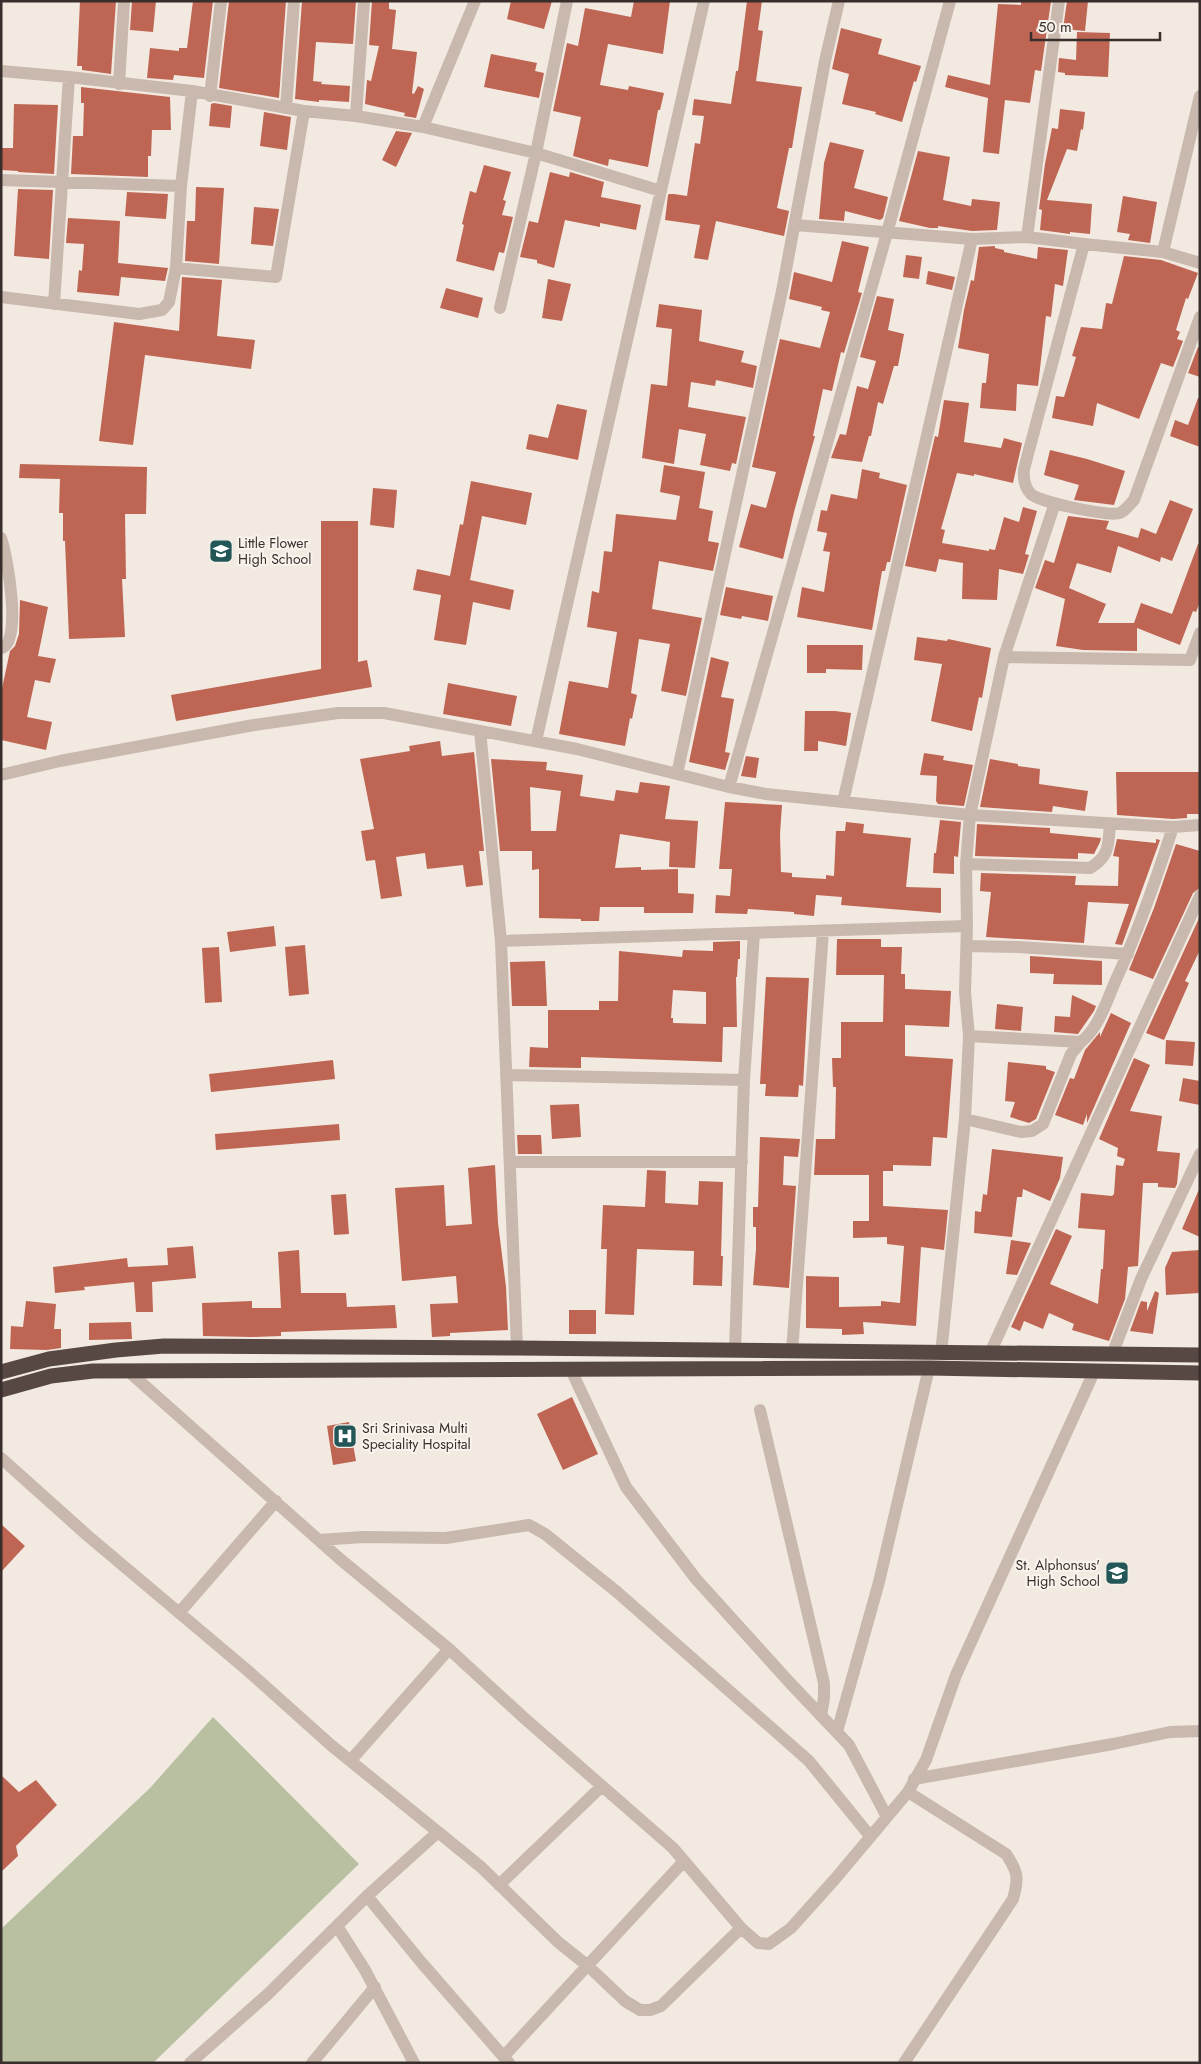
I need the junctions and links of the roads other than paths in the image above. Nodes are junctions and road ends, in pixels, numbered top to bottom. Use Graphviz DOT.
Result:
graph roads {
  1 [pos="124,1"];
  2 [pos="220,1"];
  3 [pos="294,1"];
  4 [pos="364,1"];
  5 [pos="475,1"];
  6 [pos="567,1"];
  7 [pos="704,1"];
  8 [pos="840,1"];
  9 [pos="950,1"];
  10 [pos="1059,1"];
  11 [pos="1,71"];
  12 [pos="69,77"];
  13 [pos="119,84"];
  14 [pos="192,92"];
  15 [pos="210,96"];
  16 [pos="1200,96"];
  17 [pos="286,108"];
  18 [pos="304,111"];
  19 [pos="356,116"];
  20 [pos="423,127"];
  21 [pos="536,153"];
  22 [pos="1,180"];
  23 [pos="62,181"];
  24 [pos="181,186"];
  25 [pos="661,191"];
  26 [pos="795,225"];
  27 [pos="887,233"];
  28 [pos="1027,236"];
  29 [pos="972,238"];
  30 [pos="1084,244"];
  31 [pos="1163,252"];
  32 [pos="1200,263"];
  33 [pos="176,268"];
  34 [pos="1,297"];
  35 [pos="54,304"];
  36 [pos="500,308"];
  37 [pos="1200,317"];
  38 [pos="1055,503"];
  39 [pos="1,538"];
  40 [pos="1200,633"];
  41 [pos="1,648"];
  42 [pos="1004,657"];
  43 [pos="1195,660"];
  44 [pos="480,731"];
  45 [pos="536,741"];
  46 [pos="1,774"];
  47 [pos="677,774"];
  48 [pos="729,787"];
  49 [pos="843,802"];
  50 [pos="970,815"];
  51 [pos="1110,824"];
  52 [pos="1200,825"];
  53 [pos="1173,827"];
  54 [pos="966,864"];
  55 [pos="1200,896"];
  56 [pos="967,926"];
  57 [pos="823,931"];
  58 [pos="754,934"];
  59 [pos="501,942"];
  60 [pos="966,946"];
  61 [pos="1128,954"];
  62 [pos="969,1036"];
  63 [pos="1081,1042"];
  64 [pos="506,1075"];
  65 [pos="744,1080"];
  66 [pos="965,1119"];
  67 [pos="1200,1154"];
  68 [pos="510,1162"];
  69 [pos="742,1162"];
  70 [pos="517,1348"];
  71 [pos="735,1351"];
  72 [pos="792,1352"];
  73 [pos="990,1353"];
  74 [pos="941,1354"];
  75 [pos="1112,1355"];
  76 [pos="1200,1355"];
  77 [pos="929,1368"];
  78 [pos="127,1370"];
  79 [pos="571,1370"];
  80 [pos="1,1372"];
  81 [pos="1094,1372"];
  82 [pos="1200,1373"];
  83 [pos="1,1390"];
  84 [pos="760,1410"];
  85 [pos="1,1458"];
  86 [pos="276,1501"];
  87 [pos="319,1540"];
  88 [pos="179,1614"];
  89 [pos="449,1649"];
  90 [pos="821,1716"];
  91 [pos="1200,1730"];
  92 [pos="837,1732"];
  93 [pos="350,1760"];
  94 [pos="914,1779"];
  95 [pos="602,1786"];
  96 [pos="908,1792"];
  97 [pos="887,1817"];
  98 [pos="438,1832"];
  99 [pos="870,1836"];
  100 [pos="684,1861"];
  101 [pos="499,1885"];
  102 [pos="367,1896"];
  103 [pos="337,1926"];
  104 [pos="741,1928"];
  105 [pos="588,1966"];
  106 [pos="375,1987"];
  107 [pos="506,2059"];
  108 [pos="190,2063"];
  109 [pos="312,2063"];
  110 [pos="414,2063"];
  111 [pos="904,2063"];
  1 -- 13 [label="street"];
  2 -- 15 [label="street"];
  3 -- 17 [label="street"];
  4 -- 19 [label="street"];
  5 -- 20 [label="street"];
  6 -- 21 [label="street"];
  7 -- 25 [label="street"];
  8 -- 26 [label="street"];
  9 -- 27 [label="street"];
  10 -- 28 [label="street"];
  11 -- 12 [label="street"];
  12 -- 13 [label="street"];
  12 -- 23 [label="street"];
  13 -- 14 [label="street"];
  14 -- 15 [label="street"];
  14 -- 24 [label="street"];
  15 -- 17 [label="street"];
  16 -- 31 [label="street"];
  17 -- 18 [label="street"];
  18 -- 19 [label="street"];
  18 -- 33 [label="street"];
  19 -- 20 [label="street"];
  20 -- 21 [label="street"];
  21 -- 25 [label="street"];
  21 -- 36 [label="street"];
  22 -- 23 [label="street"];
  23 -- 24 [label="street"];
  23 -- 35 [label="street"];
  24 -- 33 [label="street"];
  25 -- 45 [label="street"];
  26 -- 27 [label="street"];
  26 -- 47 [label="street"];
  27 -- 29 [label="street"];
  27 -- 48 [label="street"];
  28 -- 29 [label="street"];
  28 -- 30 [label="street"];
  29 -- 49 [label="street"];
  30 -- 31 [label="street"];
  30 -- 38 [label="street"];
  31 -- 32 [label="street"];
  33 -- 35 [label="street"];
  34 -- 35 [label="street"];
  37 -- 38 [label="street"];
  38 -- 42 [label="street"];
  39 -- 41 [label="street"];
  40 -- 43 [label="street"];
  42 -- 43 [label="street"];
  42 -- 50 [label="street"];
  44 -- 45 [label="street"];
  44 -- 46 [label="street"];
  44 -- 59 [label="street"];
  45 -- 47 [label="street"];
  47 -- 48 [label="street"];
  48 -- 49 [label="street"];
  49 -- 50 [label="street"];
  50 -- 51 [label="street"];
  50 -- 54 [label="street"];
  51 -- 53 [label="street"];
  51 -- 54 [label="street"];
  52 -- 53 [label="street"];
  53 -- 61 [label="street"];
  54 -- 56 [label="street"];
  55 -- 73 [label="street"];
  56 -- 57 [label="street"];
  56 -- 60 [label="street"];
  57 -- 58 [label="street"];
  57 -- 72 [label="street"];
  58 -- 59 [label="street"];
  58 -- 65 [label="street"];
  59 -- 64 [label="street"];
  60 -- 61 [label="street"];
  60 -- 62 [label="street"];
  61 -- 63 [label="street"];
  62 -- 63 [label="street"];
  62 -- 66 [label="street"];
  63 -- 66 [label="street"];
  64 -- 65 [label="street"];
  64 -- 68 [label="street"];
  65 -- 69 [label="street"];
  66 -- 74 [label="street"];
  67 -- 75 [label="street"];
  68 -- 69 [label="street"];
  68 -- 70 [label="street"];
  69 -- 71 [label="street"];
  70 -- 71 [label="highway"];
  70 -- 80 [label="highway"];
  71 -- 72 [label="highway"];
  72 -- 74 [label="highway"];
  73 -- 74 [label="highway"];
  73 -- 75 [label="highway"];
  75 -- 76 [label="highway"];
  77 -- 79 [label="highway"];
  77 -- 81 [label="highway"];
  77 -- 92 [label="street"];
  78 -- 79 [label="highway"];
  78 -- 83 [label="highway"];
  78 -- 86 [label="street"];
  79 -- 90 [label="street"];
  81 -- 82 [label="highway"];
  81 -- 94 [label="street"];
  84 -- 90 [label="street"];
  85 -- 88 [label="street"];
  86 -- 87 [label="street"];
  86 -- 88 [label="street"];
  87 -- 89 [label="street"];
  87 -- 99 [label="street"];
  88 -- 93 [label="street"];
  89 -- 93 [label="street"];
  89 -- 95 [label="street"];
  90 -- 92 [label="street"];
  91 -- 94 [label="street"];
  92 -- 97 [label="street"];
  93 -- 98 [label="street"];
  94 -- 96 [label="street"];
  95 -- 100 [label="street"];
  95 -- 101 [label="street"];
  96 -- 97 [label="street"];
  96 -- 111 [label="street"];
  97 -- 99 [label="street"];
  98 -- 101 [label="street"];
  98 -- 102 [label="street"];
  99 -- 104 [label="street"];
  100 -- 104 [label="street"];
  100 -- 105 [label="street"];
  101 -- 105 [label="street"];
  102 -- 103 [label="street"];
  102 -- 107 [label="street"];
  103 -- 106 [label="street"];
  103 -- 108 [label="street"];
  104 -- 105 [label="street"];
  105 -- 107 [label="street"];
  106 -- 109 [label="street"];
  106 -- 110 [label="street"];
}
